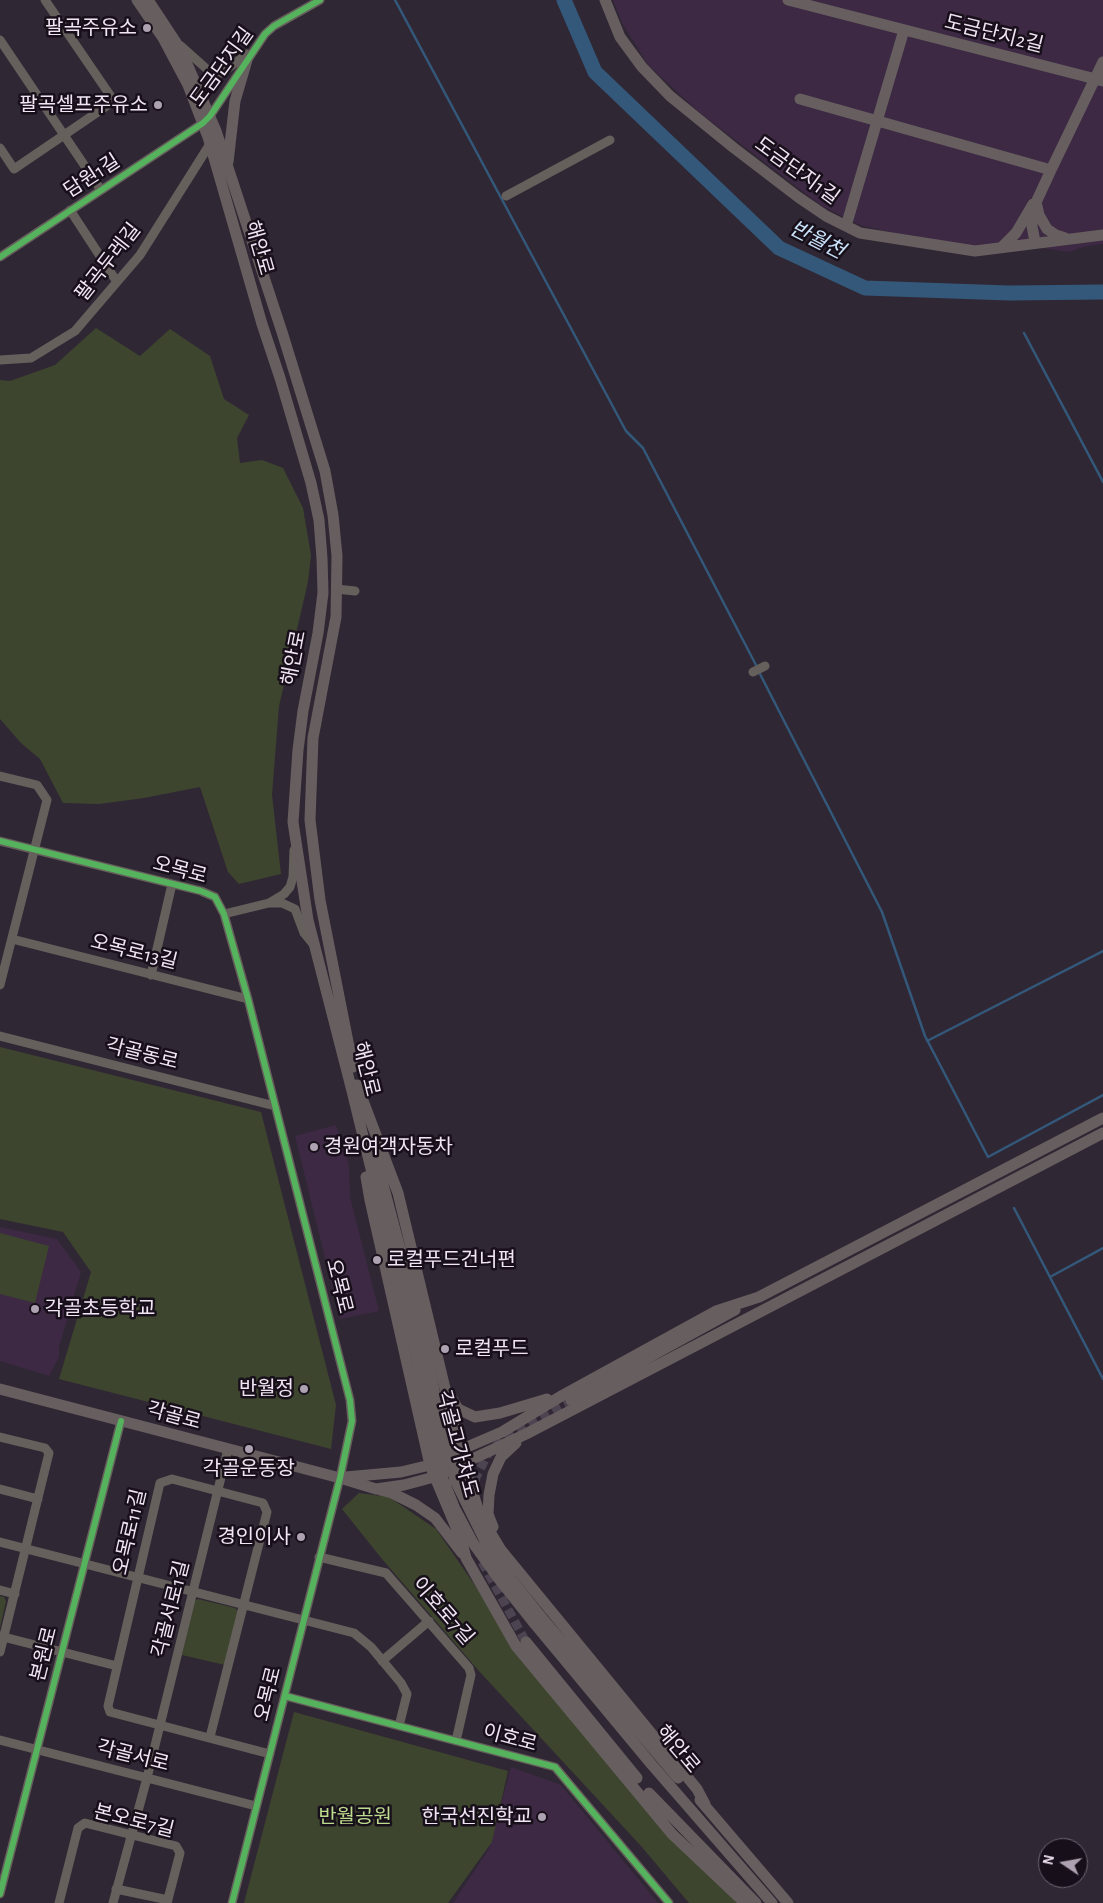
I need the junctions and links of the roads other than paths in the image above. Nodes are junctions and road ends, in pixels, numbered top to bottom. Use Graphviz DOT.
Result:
graph roads {
  1 [pos="45,0"];
  2 [pos="137,0"];
  3 [pos="148,0"];
  4 [pos="320,0"];
  5 [pos="605,0"];
  6 [pos="788,0"];
  7 [pos="904,30"];
  8 [pos="173,38"];
  9 [pos="0,40"];
  10 [pos="256,46"];
  11 [pos="247,60"];
  12 [pos="1103,62"];
  13 [pos="1099,80"];
  14 [pos="800,99"];
  15 [pos="206,119"];
  16 [pos="878,121"];
  17 [pos="64,135"];
  18 [pos="610,140"];
  19 [pos="210,144"];
  20 [pos="0,148"];
  21 [pos="227,169"];
  22 [pos="1050,170"];
  23 [pos="101,190"];
  24 [pos="506,196"];
  25 [pos="1038,197"];
  26 [pos="70,210"];
  27 [pos="846,226"];
  28 [pos="1103,235"];
  29 [pos="1070,239"];
  30 [pos="1035,242"];
  31 [pos="1002,247"];
  32 [pos="0,256"];
  33 [pos="117,282"];
  34 [pos="0,360"];
  35 [pos="336,589"];
  36 [pos="355,591"];
  37 [pos="765,666"];
  38 [pos="753,672"];
  39 [pos="0,776"];
  40 [pos="295,830"];
  41 [pos="0,841"];
  42 [pos="34,850"];
  43 [pos="172,884"];
  44 [pos="269,903"];
  45 [pos="224,914"];
  46 [pos="12,939"];
  47 [pos="315,946"];
  48 [pos="151,975"];
  49 [pos="1,980"];
  50 [pos="248,999"];
  51 [pos="0,1036"];
  52 [pos="355,1088"];
  53 [pos="276,1106"];
  54 [pos="1103,1118"];
  55 [pos="1103,1133"];
  56 [pos="418,1341"];
  57 [pos="445,1387"];
  58 [pos="0,1389"];
  59 [pos="567,1398"];
  60 [pos="122,1421"];
  61 [pos="455,1428"];
  62 [pos="526,1434"];
  63 [pos="423,1435"];
  64 [pos="0,1437"];
  65 [pos="228,1449"];
  66 [pos="460,1450"];
  67 [pos="462,1463"];
  68 [pos="430,1466"];
  69 [pos="434,1477"];
  70 [pos="340,1478"];
  71 [pos="0,1489"];
  72 [pos="376,1489"];
  73 [pos="217,1491"];
  74 [pos="38,1499"];
  75 [pos="0,1542"];
  76 [pos="26,1549"];
  77 [pos="501,1550"];
  78 [pos="319,1557"];
  79 [pos="466,1558"];
  80 [pos="84,1564"];
  81 [pos="138,1578"];
  82 [pos="0,1590"];
  83 [pos="193,1593"];
  84 [pos="15,1594"];
  85 [pos="243,1605"];
  86 [pos="538,1620"];
  87 [pos="303,1621"];
  88 [pos="429,1621"];
  89 [pos="2,1637"];
  90 [pos="526,1642"];
  91 [pos="0,1652"];
  92 [pos="62,1652"];
  93 [pos="382,1661"];
  94 [pos="117,1666"];
  95 [pos="285,1696"];
  96 [pos="160,1724"];
  97 [pos="399,1726"];
  98 [pos="210,1737"];
  99 [pos="0,1740"];
  100 [pos="456,1741"];
  101 [pos="36,1750"];
  102 [pos="270,1754"];
  103 [pos="147,1778"];
  104 [pos="705,1804"];
  105 [pos="256,1806"];
  106 [pos="132,1835"];
  107 [pos="116,1888"];
  108 [pos="0,1894"];
  109 [pos="168,1902"];
  110 [pos="59,1903"];
  111 [pos="113,1903"];
  112 [pos="232,1903"];
  113 [pos="669,1903"];
  114 [pos="745,1903"];
  115 [pos="756,1903"];
  116 [pos="772,1903"];
  117 [pos="788,1903"];
  1 -- 17 [label="street"];
  2 -- 15 [label="main road, 해안로"];
  3 -- 8 [label="main road, 해안로"];
  4 -- 10 [label="street, 도금단지길"];
  5 -- 27 [label="main road, 도금단지1길"];
  6 -- 7 [label="main road, 도금단지2길"];
  7 -- 13 [label="main road, 도금단지2길"];
  7 -- 16 [label="main road"];
  8 -- 10 [label="street"];
  8 -- 15 [label="main road, 해안로"];
  9 -- 17 [label="street"];
  10 -- 11 [label="street, 도금단지길"];
  11 -- 15 [label="street, 도금단지길"];
  11 -- 21 [label="main road"];
  12 -- 13 [label="main road"];
  13 -- 22 [label="main road"];
  14 -- 16 [label="main road"];
  15 -- 19 [label="main road, 해안로"];
  15 -- 21 [label="main road, 해안로"];
  15 -- 23 [label="street, 담원1길"];
  16 -- 22 [label="main road"];
  16 -- 27 [label="main road"];
  17 -- 20 [label="street"];
  17 -- 23 [label="street"];
  18 -- 24 [label="street"];
  19 -- 33 [label="street, 팔곡두레길"];
  19 -- 40 [label="main road, 해안로"];
  21 -- 35 [label="main road, 해안로"];
  22 -- 25 [label="main road"];
  23 -- 26 [label="street, 담원1길"];
  25 -- 29 [label="main road"];
  25 -- 30 [label="main road"];
  25 -- 31 [label="main road"];
  26 -- 32 [label="street, 담원1길"];
  26 -- 33 [label="street"];
  27 -- 31 [label="main road, 도금단지1길"];
  28 -- 29 [label="main road, 도금단지1길"];
  29 -- 30 [label="main road, 도금단지1길"];
  30 -- 31 [label="main road, 도금단지1길"];
  33 -- 34 [label="street, 팔곡두레길"];
  35 -- 36 [label="street"];
  35 -- 52 [label="main road, 해안로"];
  37 -- 38 [label="street"];
  39 -- 42 [label="street"];
  40 -- 44 [label="street"];
  40 -- 47 [label="main road, 해안로"];
  41 -- 42 [label="street, 오목로"];
  42 -- 43 [label="street, 오목로"];
  42 -- 46 [label="street"];
  43 -- 45 [label="street, 오목로"];
  43 -- 48 [label="street"];
  44 -- 45 [label="street"];
  44 -- 47 [label="street"];
  45 -- 50 [label="street, 오목로"];
  46 -- 48 [label="street, 오목로13길"];
  46 -- 49 [label="street"];
  47 -- 52 [label="main road, 해안로"];
  48 -- 50 [label="street, 오목로13길"];
  50 -- 53 [label="street, 오목로"];
  51 -- 53 [label="street, 각골동로"];
  52 -- 56 [label="main road, 해안로"];
  52 -- 57 [label="main road"];
  52 -- 63 [label="main road"];
  53 -- 70 [label="street, 오목로"];
  54 -- 59 [label="main road"];
  55 -- 62 [label="main road"];
  56 -- 86 [label="main road, 각골고가차도, bridge"];
  57 -- 59 [label="main road"];
  57 -- 61 [label="main road"];
  58 -- 60 [label="main road, 각골로"];
  59 -- 66 [label="main road, 각골로"];
  60 -- 65 [label="main road, 각골로"];
  60 -- 80 [label="street, 본원로"];
  61 -- 63 [label="main road"];
  61 -- 66 [label="main road"];
  62 -- 67 [label="main road, 각골로"];
  62 -- 77 [label="main road"];
  63 -- 68 [label="main road"];
  64 -- 74 [label="street"];
  65 -- 70 [label="main road, 각골로"];
  65 -- 73 [label="street, 각골서로1길"];
  66 -- 67 [label="main road"];
  66 -- 68 [label="main road, 각골로"];
  67 -- 69 [label="main road, 각골로"];
  67 -- 77 [label="main road"];
  68 -- 69 [label="main road"];
  68 -- 70 [label="main road, 각골로"];
  69 -- 72 [label="main road, 각골로"];
  69 -- 79 [label="main road"];
  70 -- 72 [label="main road, 각골로"];
  70 -- 78 [label="street, 오목로"];
  71 -- 74 [label="street"];
  72 -- 79 [label="main road"];
  73 -- 81 [label="street, 오목로11길"];
  73 -- 83 [label="street, 각골서로1길"];
  73 -- 85 [label="street, 오목로11길"];
  74 -- 76 [label="street"];
  75 -- 76 [label="street"];
  76 -- 80 [label="street"];
  76 -- 84 [label="street"];
  77 -- 104 [label="main road"];
  78 -- 87 [label="street, 오목로"];
  78 -- 88 [label="street, 이호로7길"];
  79 -- 114 [label="main road"];
  80 -- 81 [label="street"];
  80 -- 92 [label="street, 본원로"];
  81 -- 83 [label="street"];
  81 -- 94 [label="street, 오목로11길"];
  82 -- 84 [label="street"];
  83 -- 85 [label="street"];
  83 -- 96 [label="street, 각골서로1길"];
  84 -- 89 [label="street"];
  85 -- 87 [label="street"];
  85 -- 98 [label="street, 오목로11길"];
  86 -- 104 [label="main road, 해안로"];
  86 -- 116 [label="main road, 해안로"];
  87 -- 93 [label="street"];
  87 -- 95 [label="street, 오목로"];
  88 -- 93 [label="street"];
  88 -- 100 [label="street, 이호로7길"];
  89 -- 91 [label="street"];
  89 -- 92 [label="street"];
  90 -- 115 [label="main road"];
  92 -- 94 [label="street"];
  92 -- 101 [label="street, 본원로"];
  93 -- 97 [label="street"];
  94 -- 96 [label="street, 오목로11길"];
  95 -- 97 [label="street, 이호로"];
  95 -- 102 [label="street, 오목로"];
  96 -- 98 [label="street, 오목로11길"];
  96 -- 103 [label="street, 각골서로1길"];
  97 -- 100 [label="street, 이호로"];
  98 -- 102 [label="street, 오목로11길"];
  99 -- 101 [label="street, 각골서로"];
  100 -- 113 [label="street, 이호로"];
  101 -- 103 [label="street, 각골서로"];
  101 -- 108 [label="street, 본원로"];
  102 -- 105 [label="street, 오목로"];
  103 -- 105 [label="street, 각골서로"];
  103 -- 106 [label="street, 각골서로1길"];
  104 -- 117 [label="main road, 해안로"];
  105 -- 112 [label="street, 오목로"];
  106 -- 107 [label="street, 각골서로1길"];
  106 -- 109 [label="street, 본오로7길"];
  106 -- 110 [label="street, 본오로7길"];
  107 -- 109 [label="street, 본오로7길"];
  107 -- 111 [label="street"];
}
